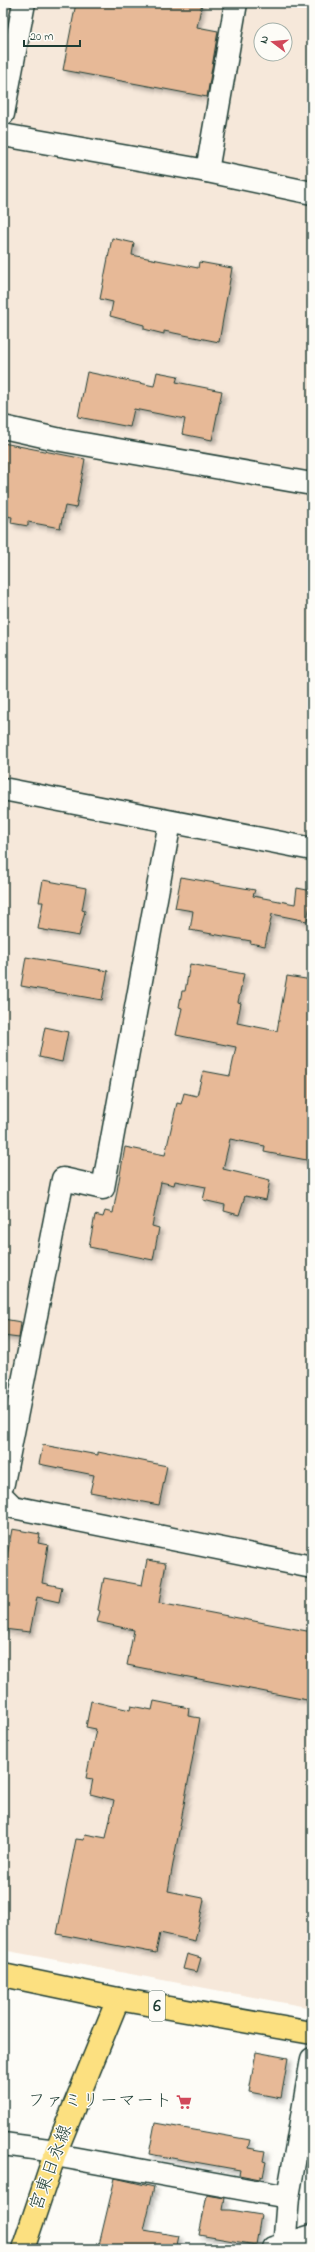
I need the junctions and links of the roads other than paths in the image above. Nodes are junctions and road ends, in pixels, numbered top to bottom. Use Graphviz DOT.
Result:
graph roads {
  1 [pos="24,3"];
  2 [pos="236,3"];
  3 [pos="3,114"];
  4 [pos="3,135"];
  5 [pos="206,171"];
  6 [pos="312,193"];
  7 [pos="3,427"];
  8 [pos="312,484"];
  9 [pos="3,789"];
  10 [pos="170,822"];
  11 [pos="312,849"];
  12 [pos="3,1483"];
  13 [pos="3,1497"];
  14 [pos="312,1568"];
  15 [pos="3,1976"];
  16 [pos="118,1999"];
  17 [pos="312,2033"];
  18 [pos="312,2059"];
  19 [pos="3,2144"];
  20 [pos="56,2153"];
  21 [pos="288,2197"];
  22 [pos="312,2236"];
  23 [pos="280,2247"];
  24 [pos="23,2249"];
  1 -- 3 [label="street"];
  2 -- 5 [label="street"];
  4 -- 5 [label="street"];
  5 -- 6 [label="street"];
  7 -- 8 [label="street"];
  9 -- 10 [label="street"];
  10 -- 11 [label="street"];
  10 -- 12 [label="street"];
  13 -- 14 [label="street"];
  15 -- 16 [label="main road, 6"];
  16 -- 17 [label="main road, 6"];
  16 -- 20 [label="main road, 宮東日永線"];
  18 -- 21 [label="street"];
  19 -- 20 [label="street"];
  20 -- 21 [label="street"];
  20 -- 24 [label="main road, 宮東日永線"];
  21 -- 23 [label="street"];
  22 -- 23 [label="street"];
}
